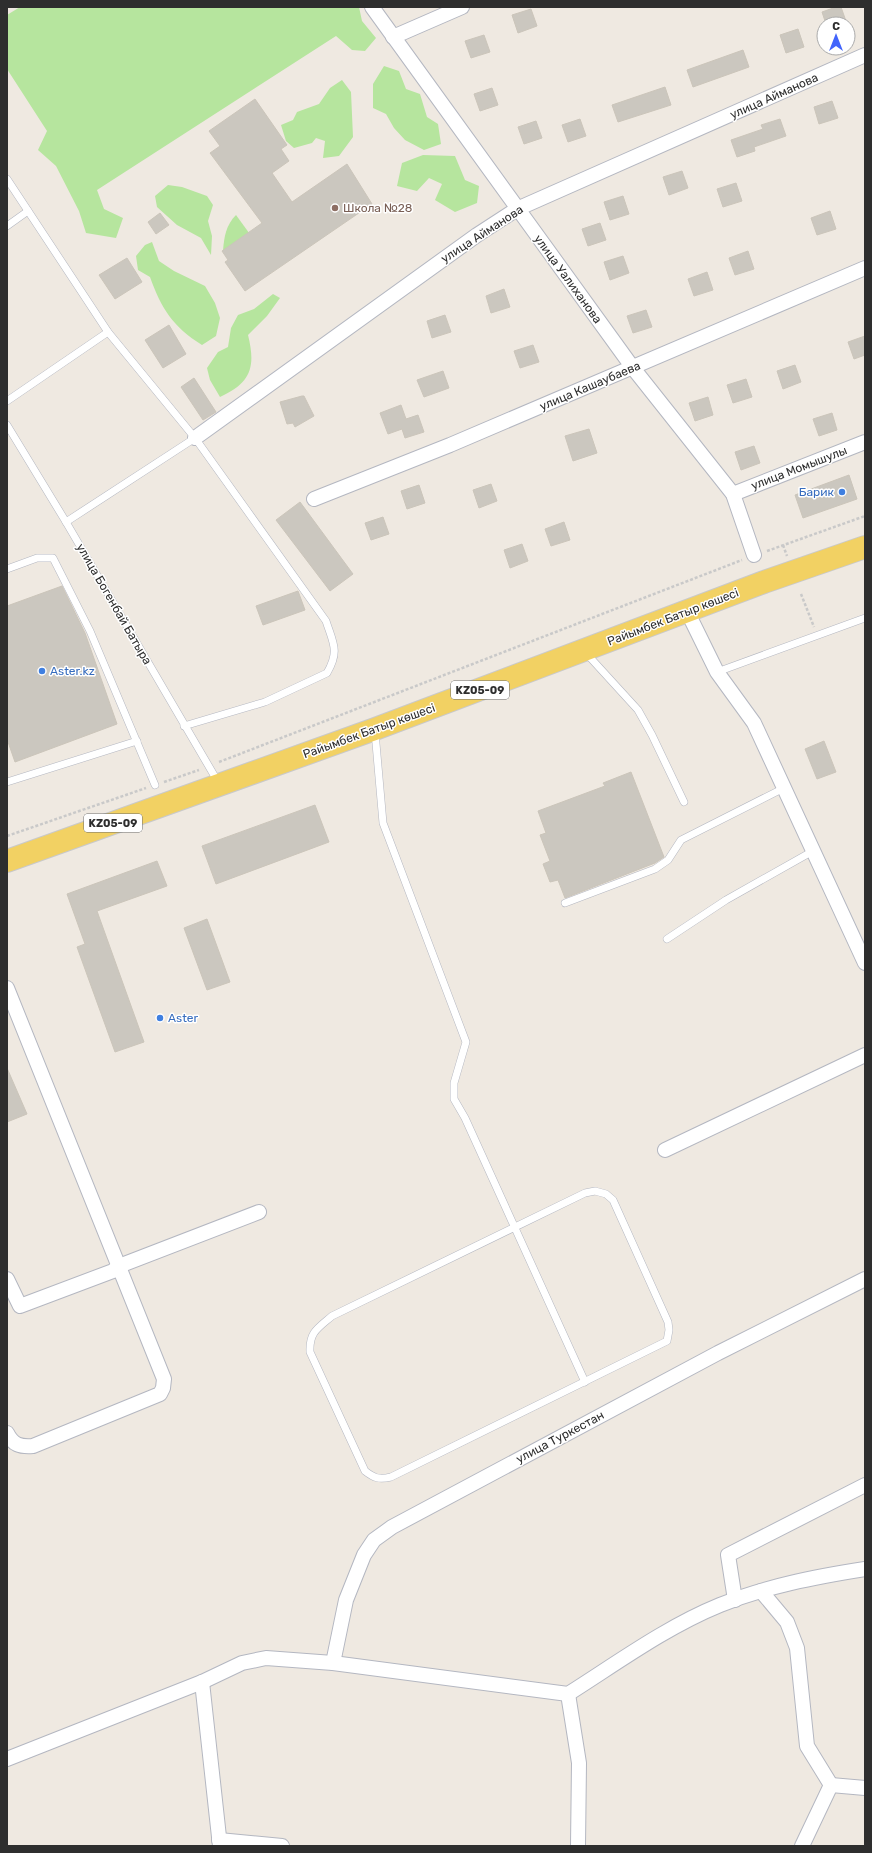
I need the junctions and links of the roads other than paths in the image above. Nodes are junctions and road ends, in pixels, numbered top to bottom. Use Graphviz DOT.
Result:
graph roads {
  1 [pos="372,7"];
  2 [pos="462,7"];
  3 [pos="393,37"];
  4 [pos="865,55"];
  5 [pos="7,179"];
  6 [pos="517,209"];
  7 [pos="28,212"];
  8 [pos="7,226"];
  9 [pos="865,268"];
  10 [pos="108,332"];
  11 [pos="633,368"];
  12 [pos="7,401"];
  13 [pos="7,425"];
  14 [pos="196,438"];
  15 [pos="865,442"];
  16 [pos="732,494"];
  17 [pos="314,499"];
  18 [pos="66,522"];
  19 [pos="865,547"];
  20 [pos="754,555"];
  21 [pos="7,569"];
  22 [pos="687,611"];
  23 [pos="865,618"];
  24 [pos="585,651"];
  25 [pos="717,672"];
  26 [pos="184,726"];
  27 [pos="375,729"];
  28 [pos="137,741"];
  29 [pos="214,775"];
  30 [pos="7,782"];
  31 [pos="155,785"];
  32 [pos="784,788"];
  33 [pos="684,802"];
  34 [pos="813,851"];
  35 [pos="7,861"];
  36 [pos="565,903"];
  37 [pos="667,939"];
  38 [pos="865,963"];
  39 [pos="7,988"];
  40 [pos="865,1055"];
  41 [pos="665,1150"];
  42 [pos="259,1212"];
  43 [pos="515,1228"];
  44 [pos="119,1266"];
  45 [pos="7,1279"];
  46 [pos="865,1279"];
  47 [pos="585,1382"];
  48 [pos="7,1433"];
  49 [pos="865,1485"];
  50 [pos="865,1569"];
  51 [pos="761,1591"];
  52 [pos="734,1600"];
  53 [pos="333,1663"];
  54 [pos="202,1682"];
  55 [pos="568,1694"];
  56 [pos="7,1759"];
  57 [pos="831,1785"];
  58 [pos="865,1788"];
  59 [pos="220,1843"];
  60 [pos="282,1846"];
  61 [pos="578,1846"];
  62 [pos="802,1846"];
  1 -- 3 [label="street, улица Уалиханова"];
  2 -- 3 [label="street"];
  3 -- 6 [label="street, улица Уалиханова"];
  4 -- 6 [label="street, улица Айманова"];
  5 -- 7 [label="lane"];
  6 -- 11 [label="street, улица Уалиханова"];
  6 -- 14 [label="street, улица Айманова"];
  7 -- 8 [label="lane"];
  7 -- 10 [label="lane"];
  9 -- 11 [label="street, улица Кашаубаева"];
  10 -- 12 [label="lane"];
  10 -- 14 [label="lane"];
  11 -- 16 [label="street, улица Уалиханова"];
  11 -- 17 [label="street, улица Кашаубаева"];
  13 -- 18 [label="lane, улица Богенбай Батыра"];
  14 -- 18 [label="lane"];
  14 -- 26 [label="lane"];
  15 -- 16 [label="street, улица Момышулы"];
  16 -- 20 [label="street, улица Уалиханова"];
  18 -- 26 [label="lane, улица Богенбай Батыра"];
  19 -- 22 [label="main road, Райымбек Батыр көшесі / KZ05-09"];
  21 -- 28 [label="lane"];
  22 -- 24 [label="main road, Райымбек Батыр көшесі / KZ05-09"];
  22 -- 25 [label="street"];
  23 -- 25 [label="lane"];
  24 -- 27 [label="main road, Райымбек Батыр көшесі / KZ05-09"];
  24 -- 33 [label="lane"];
  25 -- 32 [label="street"];
  26 -- 29 [label="lane, улица Богенбай Батыра"];
  27 -- 29 [label="main road, Райымбек Батыр көшесі / KZ05-09"];
  27 -- 43 [label="lane"];
  28 -- 30 [label="lane"];
  28 -- 31 [label="lane"];
  29 -- 35 [label="main road, Райымбек Батыр көшесі / KZ05-09"];
  32 -- 34 [label="street"];
  32 -- 36 [label="lane"];
  34 -- 37 [label="lane"];
  34 -- 38 [label="street"];
  39 -- 44 [label="street"];
  40 -- 41 [label="street"];
  42 -- 44 [label="street"];
  43 -- 47 [label="lane"];
  43 -- 47 [label="lane"];
  43 -- 47 [label="lane"];
  44 -- 45 [label="street"];
  44 -- 48 [label="street"];
  46 -- 53 [label="street, улица Туркестан"];
  49 -- 52 [label="street"];
  50 -- 51 [label="street"];
  51 -- 52 [label="street"];
  51 -- 57 [label="street"];
  52 -- 55 [label="street"];
  53 -- 54 [label="street"];
  53 -- 55 [label="street"];
  54 -- 56 [label="street"];
  54 -- 59 [label="street"];
  55 -- 61 [label="street"];
  57 -- 58 [label="street"];
  57 -- 62 [label="street"];
  59 -- 60 [label="street"];
}
